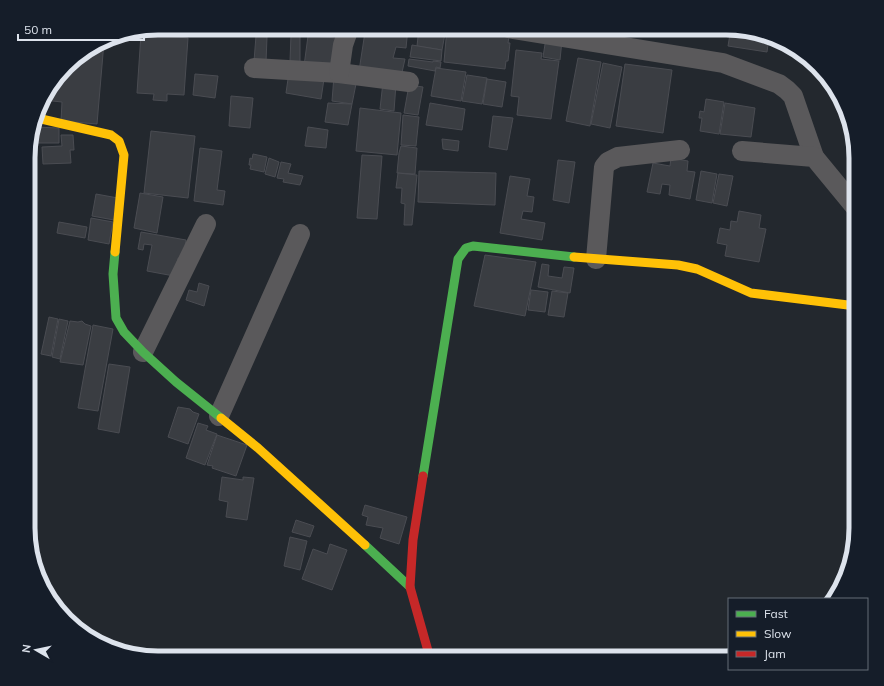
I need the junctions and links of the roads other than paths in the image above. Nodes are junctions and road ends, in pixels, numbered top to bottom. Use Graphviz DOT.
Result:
graph roads {
  1 [pos="347,35"];
  2 [pos="552,35"];
  3 [pos="254,68"];
  4 [pos="339,72"];
  5 [pos="409,82"];
  6 [pos="42,119"];
  7 [pos="680,150"];
  8 [pos="742,151"];
  9 [pos="814,157"];
  10 [pos="849,200"];
  11 [pos="206,224"];
  12 [pos="300,234"];
  13 [pos="596,259"];
  14 [pos="849,305"];
  15 [pos="143,352"];
  16 [pos="218,416"];
  17 [pos="410,587"];
  18 [pos="428,651"];
  1 -- 4 [label="street"];
  2 -- 9 [label="street"];
  3 -- 4 [label="street"];
  4 -- 5 [label="street"];
  6 -- 15 [label="street"];
  7 -- 13 [label="street"];
  8 -- 9 [label="street"];
  9 -- 10 [label="street"];
  11 -- 15 [label="street"];
  12 -- 16 [label="street"];
  13 -- 14 [label="street"];
  13 -- 17 [label="street"];
  15 -- 16 [label="street"];
  16 -- 17 [label="street"];
  17 -- 18 [label="street"];
}
